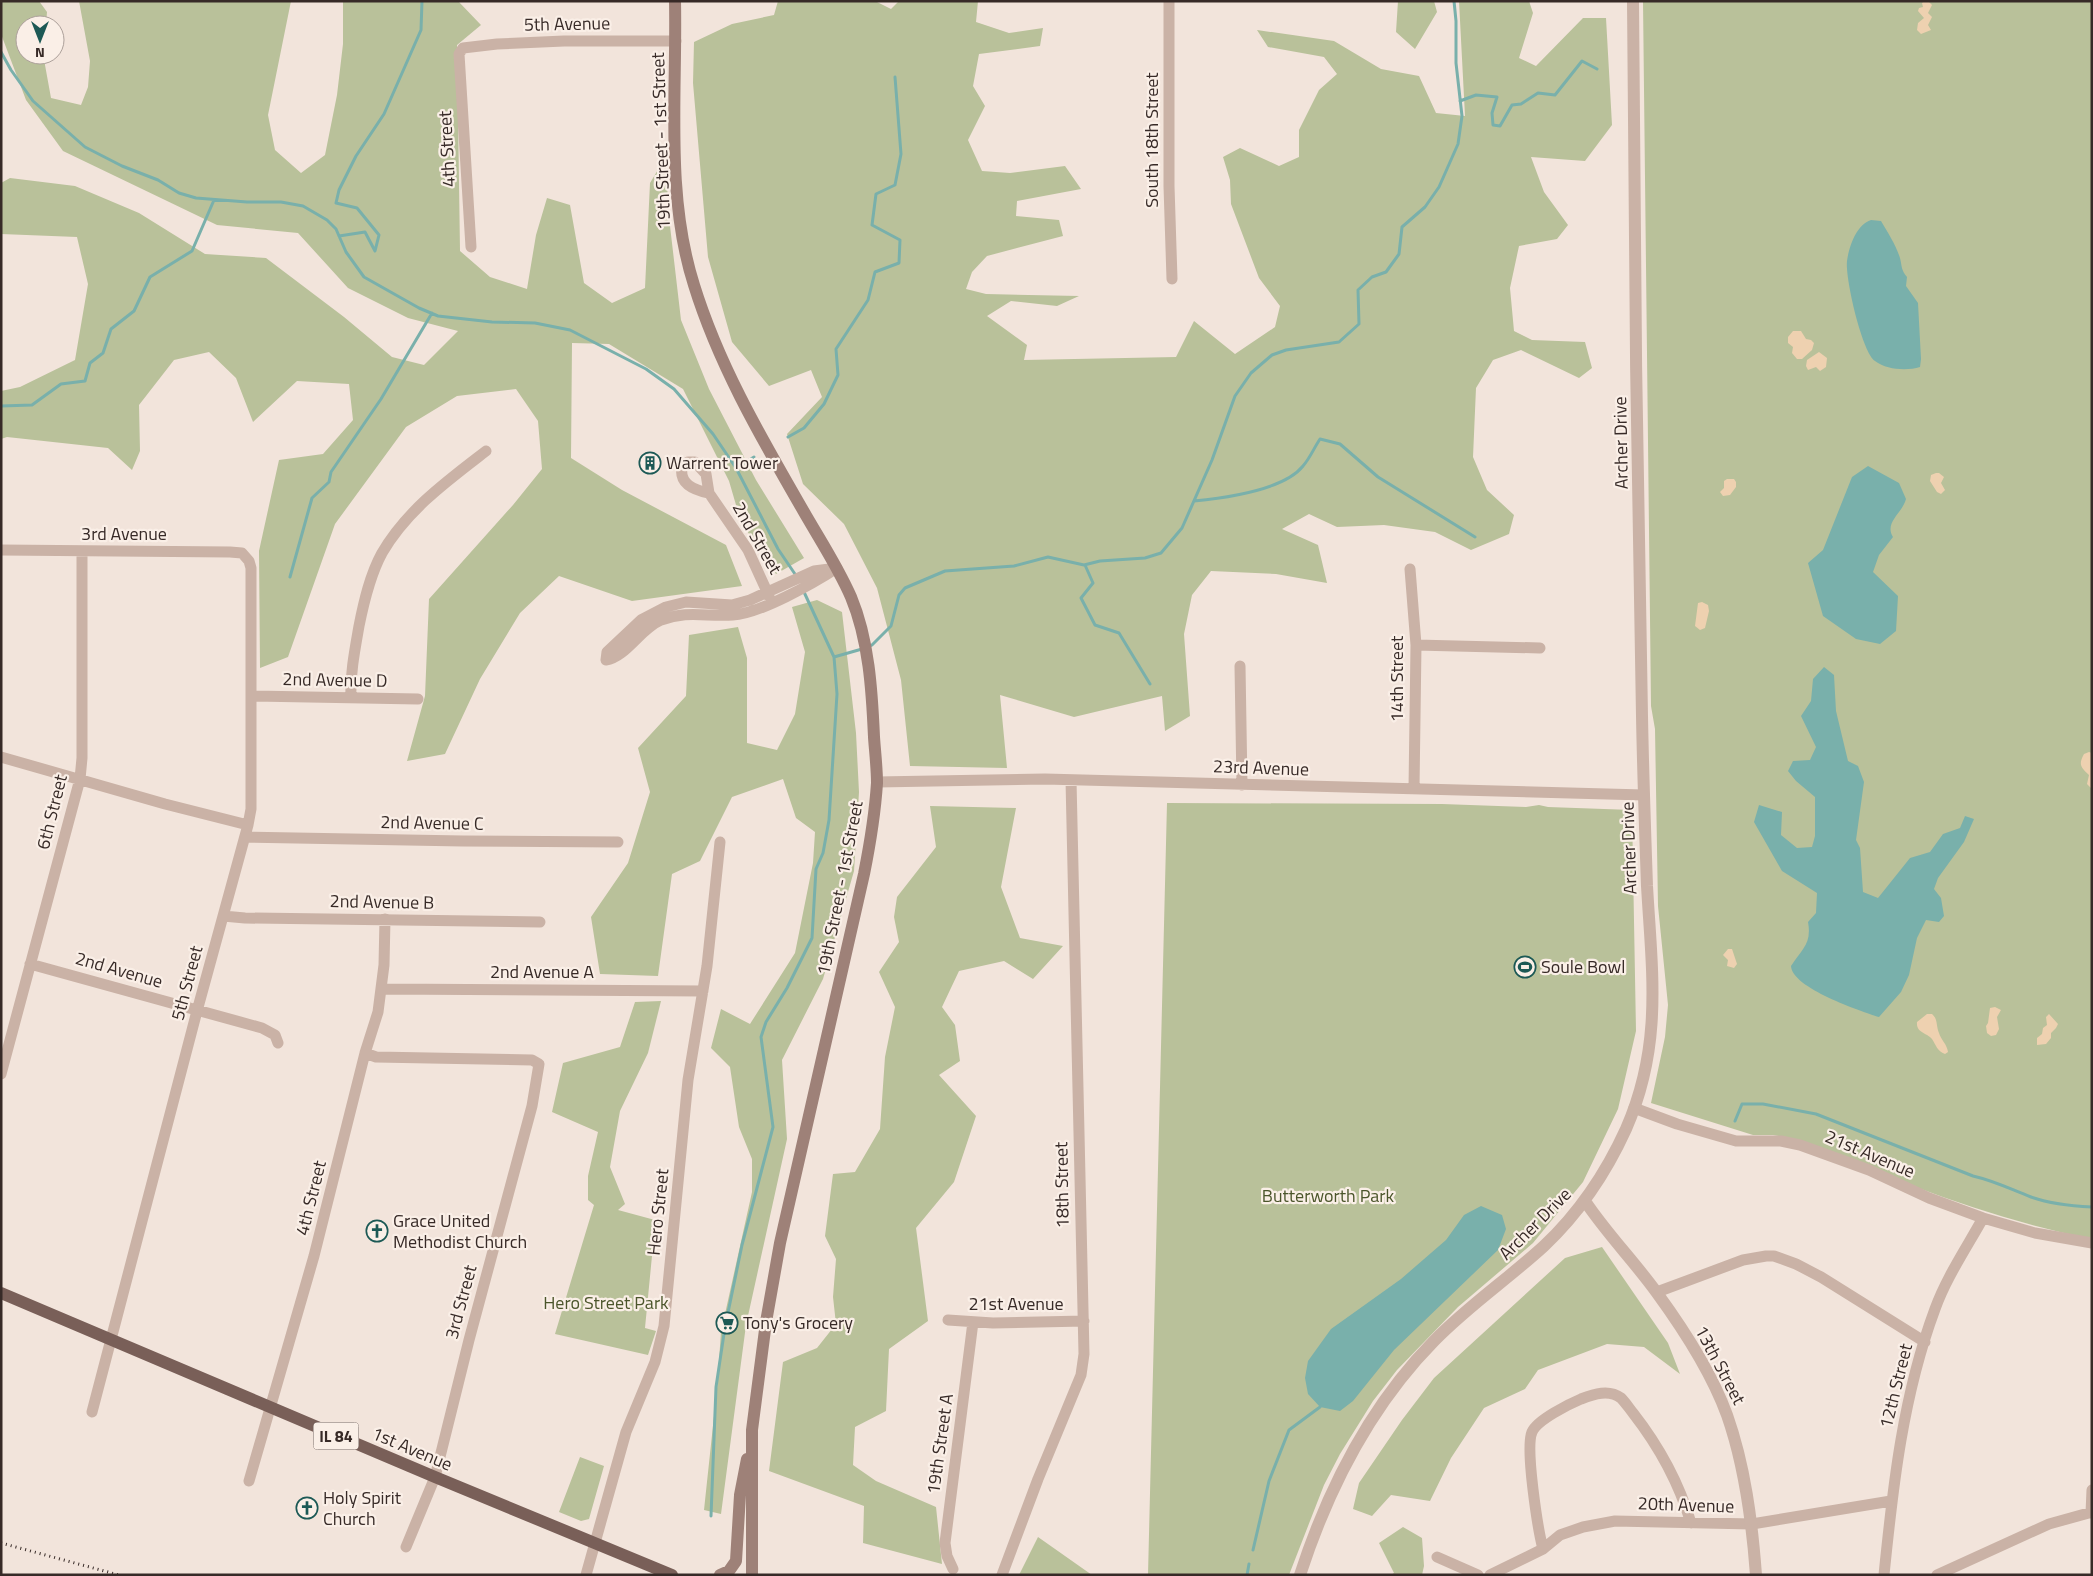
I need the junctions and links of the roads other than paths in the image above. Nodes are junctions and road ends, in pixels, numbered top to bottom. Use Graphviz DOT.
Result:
graph roads {
  1 [pos="675,1"];
  2 [pos="1170,1"];
  3 [pos="1633,1"];
  4 [pos="676,41"];
  5 [pos="461,50"];
  6 [pos="471,247"];
  7 [pos="1172,279"];
  8 [pos="486,452"];
  9 [pos="709,493"];
  10 [pos="1,550"];
  11 [pos="82,551"];
  12 [pos="246,557"];
  13 [pos="837,568"];
  14 [pos="1410,570"];
  15 [pos="766,591"];
  16 [pos="772,602"];
  17 [pos="1416,645"];
  18 [pos="1540,648"];
  19 [pos="1240,666"];
  20 [pos="251,696"];
  21 [pos="351,698"];
  22 [pos="418,699"];
  23 [pos="1,757"];
  24 [pos="80,779"];
  25 [pos="1071,780"];
  26 [pos="877,782"];
  27 [pos="1242,785"];
  28 [pos="1414,790"];
  29 [pos="1644,795"];
  30 [pos="248,825"];
  31 [pos="245,837"];
  32 [pos="618,842"];
  33 [pos="720,842"];
  34 [pos="223,916"];
  35 [pos="385,919"];
  36 [pos="540,922"];
  37 [pos="30,964"];
  38 [pos="382,989"];
  39 [pos="703,991"];
  40 [pos="197,1011"];
  41 [pos="278,1043"];
  42 [pos="365,1053"];
  43 [pos="1,1074"];
  44 [pos="1634,1108"];
  45 [pos="1585,1200"];
  46 [pos="1983,1218"];
  47 [pos="2092,1243"];
  48 [pos="1656,1292"];
  49 [pos="1,1294"];
  50 [pos="948,1320"];
  51 [pos="1084,1321"];
  52 [pos="973,1322"];
  53 [pos="111,1340"];
  54 [pos="1925,1342"];
  55 [pos="271,1408"];
  56 [pos="92,1412"];
  57 [pos="752,1430"];
  58 [pos="435,1477"];
  59 [pos="249,1481"];
  60 [pos="2092,1490"];
  61 [pos="1892,1501"];
  62 [pos="2091,1513"];
  63 [pos="1691,1523"];
  64 [pos="1752,1524"];
  65 [pos="595,1544"];
  66 [pos="406,1547"];
  67 [pos="1543,1549"];
  68 [pos="1437,1557"];
  69 [pos="953,1569"];
  70 [pos="586,1575"];
  71 [pos="672,1575"];
  72 [pos="720,1575"];
  73 [pos="752,1575"];
  74 [pos="1002,1575"];
  75 [pos="1300,1575"];
  76 [pos="1478,1575"];
  77 [pos="1490,1575"];
  78 [pos="1756,1575"];
  79 [pos="1884,1575"];
  80 [pos="1937,1575"];
  1 -- 4 [label="main road, 19th Street - 1st Street"];
  2 -- 7 [label="street, South 18th Street"];
  3 -- 29 [label="street, Archer Drive"];
  4 -- 5 [label="street, 5th Avenue"];
  4 -- 13 [label="main road, 19th Street - 1st Street"];
  5 -- 6 [label="street, 4th Street"];
  8 -- 21 [label="street"];
  9 -- 15 [label="street, 2nd Street"];
  10 -- 11 [label="street, 3rd Avenue"];
  11 -- 12 [label="street, 3rd Avenue"];
  11 -- 24 [label="street, 6th Street"];
  12 -- 20 [label="street, 5th Street"];
  13 -- 15 [label="street"];
  13 -- 16 [label="street"];
  13 -- 26 [label="main road, 19th Street - 1st Street"];
  14 -- 17 [label="street, 14th Street"];
  15 -- 16 [label="street, 2nd Street"];
  15 -- 16 [label="street"];
  17 -- 18 [label="street"];
  17 -- 28 [label="street, 14th Street"];
  19 -- 27 [label="street"];
  20 -- 21 [label="street, 2nd Avenue D"];
  20 -- 30 [label="street, 5th Street"];
  21 -- 22 [label="street, 2nd Avenue D"];
  23 -- 24 [label="street"];
  24 -- 30 [label="street"];
  24 -- 37 [label="street, 6th Street"];
  25 -- 26 [label="street, 23rd Avenue"];
  25 -- 27 [label="street, 23rd Avenue"];
  25 -- 51 [label="street, 18th Street"];
  26 -- 57 [label="main road, 19th Street - 1st Street"];
  27 -- 28 [label="street, 23rd Avenue"];
  28 -- 29 [label="street, 23rd Avenue"];
  29 -- 44 [label="street, Archer Drive"];
  30 -- 31 [label="street, 5th Street"];
  31 -- 32 [label="street, 2nd Avenue C"];
  31 -- 34 [label="street, 5th Street"];
  33 -- 39 [label="street, Hero Street"];
  34 -- 35 [label="street, 2nd Avenue B"];
  34 -- 40 [label="street, 5th Street"];
  35 -- 36 [label="street, 2nd Avenue B"];
  35 -- 38 [label="street, 4th Street"];
  37 -- 40 [label="street, 2nd Avenue"];
  37 -- 43 [label="street, 6th Street"];
  38 -- 39 [label="street, 2nd Avenue A"];
  38 -- 42 [label="street, 4th Street"];
  39 -- 65 [label="street, Hero Street"];
  40 -- 41 [label="street, 2nd Avenue"];
  40 -- 53 [label="street, 5th Street"];
  42 -- 55 [label="street, 4th Street"];
  42 -- 58 [label="street, 3rd Street"];
  44 -- 45 [label="street, Archer Drive"];
  44 -- 46 [label="street, 21st Avenue"];
  45 -- 48 [label="street, 13th Street"];
  45 -- 75 [label="street, Archer Drive"];
  46 -- 47 [label="street, 21st Avenue"];
  46 -- 54 [label="street, 12th Street"];
  48 -- 54 [label="street"];
  48 -- 64 [label="street, 13th Street"];
  49 -- 53 [label="main road, 1st Avenue / IL 84"];
  50 -- 52 [label="street, 21st Avenue"];
  51 -- 52 [label="street, 21st Avenue"];
  51 -- 74 [label="street, 18th Street"];
  52 -- 69 [label="street, 19th Street A"];
  53 -- 55 [label="main road, 1st Avenue / IL 84"];
  53 -- 56 [label="street, 5th Street"];
  54 -- 61 [label="street, 12th Street"];
  55 -- 58 [label="main road, 1st Avenue / IL 84"];
  55 -- 59 [label="street, 4th Street"];
  57 -- 72 [label="main road"];
  57 -- 73 [label="main road, 19th Street - 1st Street"];
  58 -- 65 [label="main road, 1st Avenue / IL 84"];
  58 -- 66 [label="street, 3rd Street"];
  60 -- 62 [label="street"];
  61 -- 64 [label="street, 20th Avenue"];
  61 -- 79 [label="street, 12th Street"];
  62 -- 80 [label="street"];
  63 -- 64 [label="street, 20th Avenue"];
  63 -- 67 [label="street, 20th Avenue"];
  63 -- 67 [label="street"];
  64 -- 78 [label="street, 13th Street"];
  65 -- 70 [label="street, Hero Street"];
  65 -- 71 [label="main road, 1st Avenue / IL 84"];
  67 -- 77 [label="street, 20th Avenue"];
  68 -- 76 [label="street"];
}
